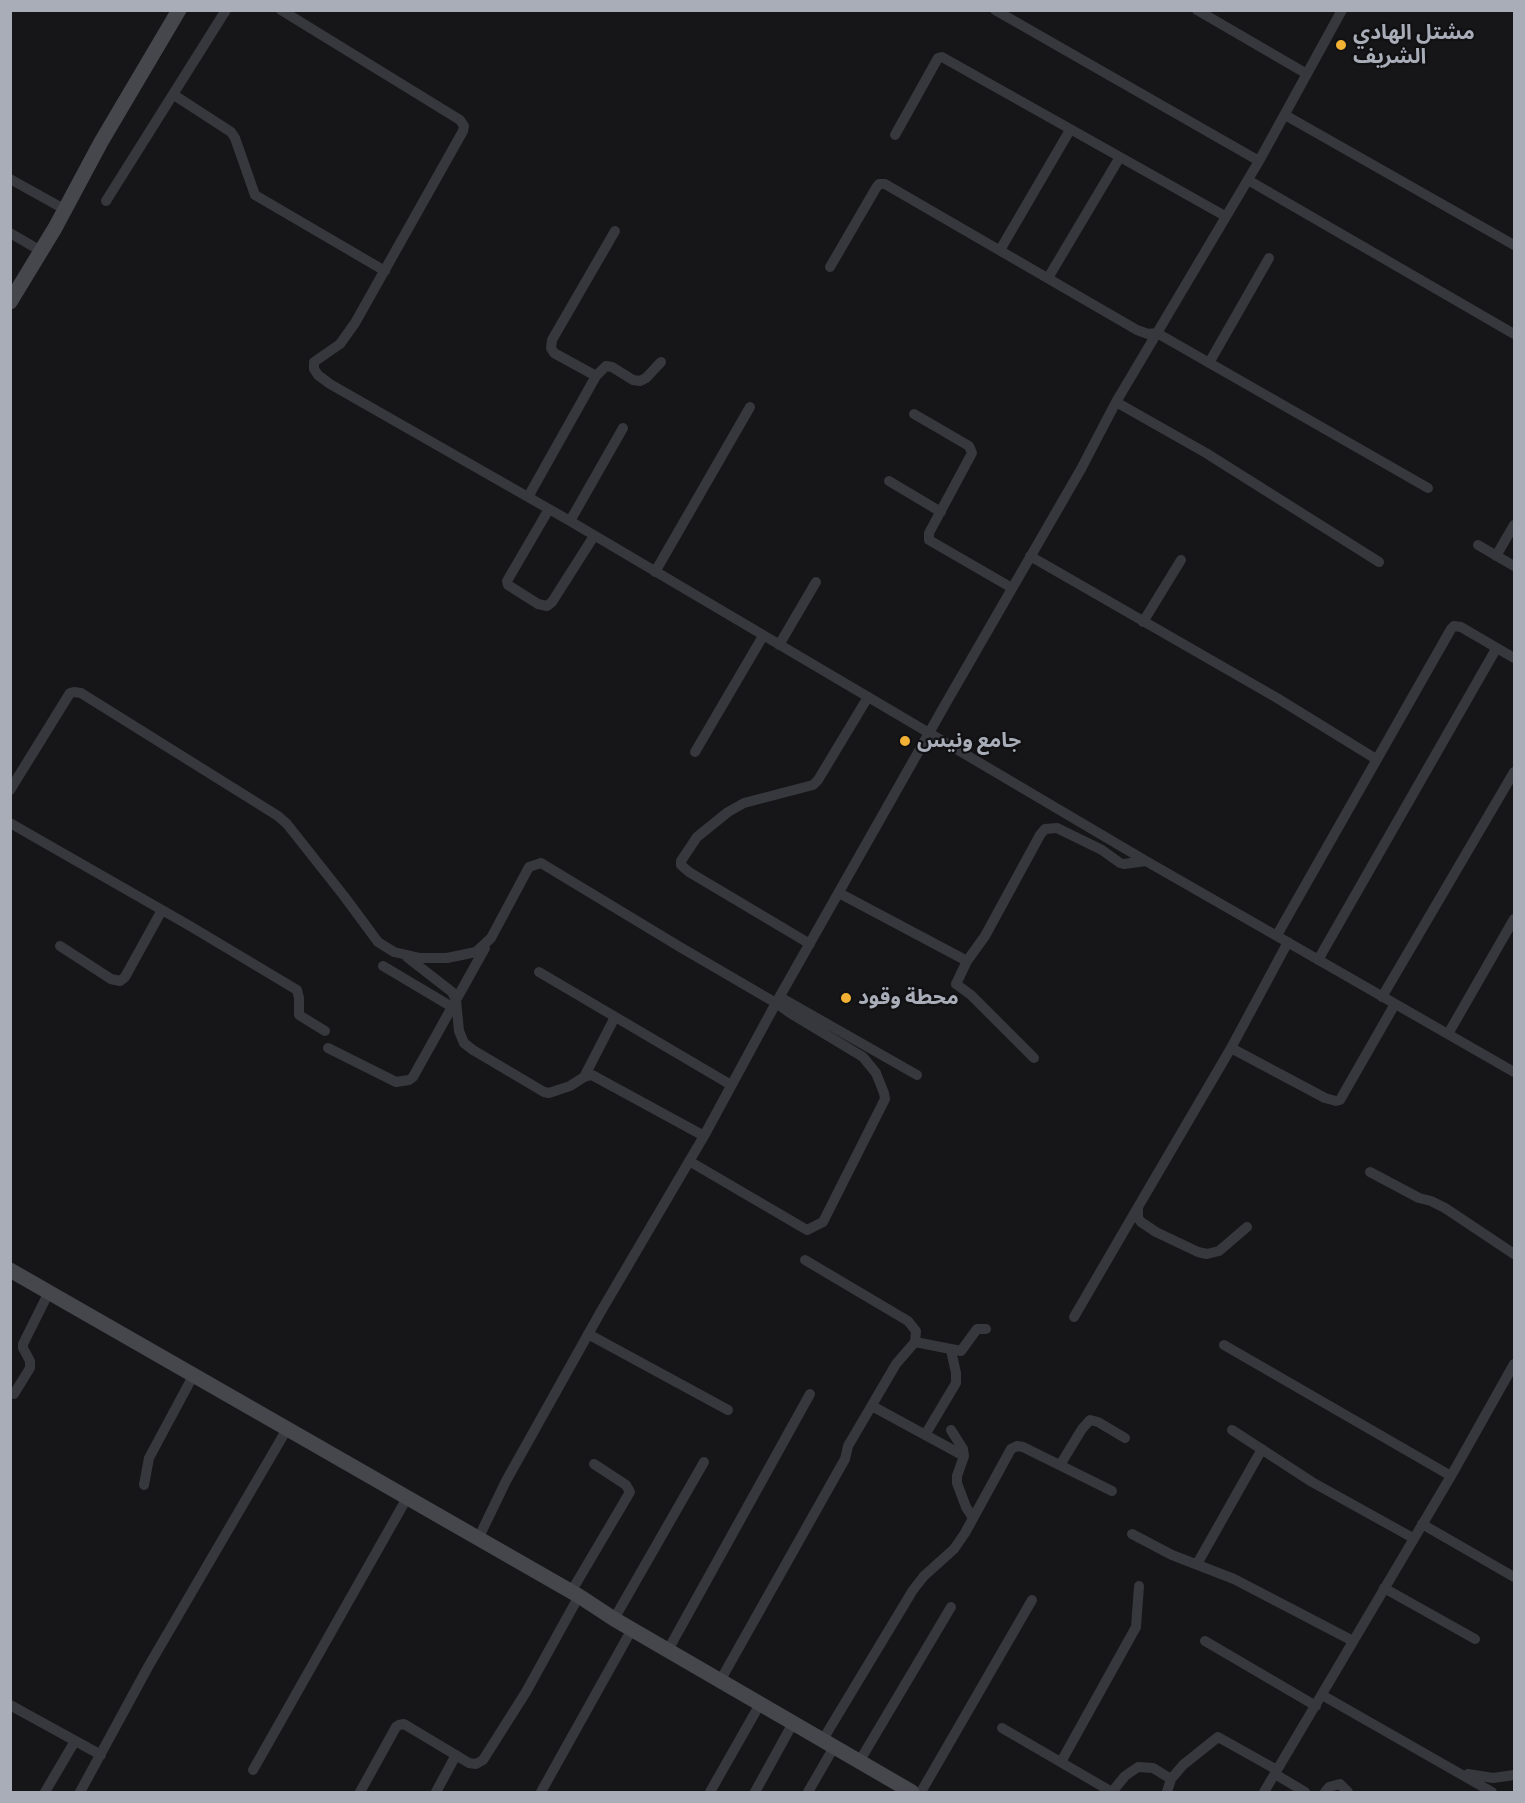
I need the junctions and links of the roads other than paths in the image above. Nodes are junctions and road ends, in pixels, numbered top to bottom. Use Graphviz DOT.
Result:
graph roads {
  1 [pos="179,10"];
  2 [pos="226,10"];
  3 [pos="280,10"];
  4 [pos="995,10"];
  5 [pos="1197,10"];
  6 [pos="1342,10"];
  7 [pos="1307,74"];
  8 [pos="174,95"];
  9 [pos="1285,115"];
  10 [pos="1070,130"];
  11 [pos="895,135"];
  12 [pos="1120,157"];
  13 [pos="1259,161"];
  14 [pos="10,179"];
  15 [pos="1248,180"];
  16 [pos="106,201"];
  17 [pos="64,209"];
  18 [pos="1225,216"];
  19 [pos="615,231"];
  20 [pos="10,233"];
  21 [pos="1515,245"];
  22 [pos="1000,250"];
  23 [pos="41,251"];
  24 [pos="1269,258"];
  25 [pos="830,267"];
  26 [pos="385,271"];
  27 [pos="1048,278"];
  28 [pos="10,302"];
  29 [pos="1157,333"];
  30 [pos="1515,334"];
  31 [pos="661,362"];
  32 [pos="1209,363"];
  33 [pos="596,376"];
  34 [pos="1116,402"];
  35 [pos="750,407"];
  36 [pos="914,414"];
  37 [pos="623,428"];
  38 [pos="889,482"];
  39 [pos="1428,488"];
  40 [pos="528,496"];
  41 [pos="549,509"];
  42 [pos="940,512"];
  43 [pos="570,521"];
  44 [pos="1515,525"];
  45 [pos="594,536"];
  46 [pos="1478,545"];
  47 [pos="1030,556"];
  48 [pos="1496,556"];
  49 [pos="1181,560"];
  50 [pos="1378,562"];
  51 [pos="1515,566"];
  52 [pos="655,572"];
  53 [pos="816,582"];
  54 [pos="1012,588"];
  55 [pos="1143,622"];
  56 [pos="763,636"];
  57 [pos="779,645"];
  58 [pos="1496,649"];
  59 [pos="1515,658"];
  60 [pos="868,697"];
  61 [pos="929,734"];
  62 [pos="694,752"];
  63 [pos="1376,759"];
  64 [pos="1515,772"];
  65 [pos="10,790"];
  66 [pos="10,824"];
  67 [pos="1146,861"];
  68 [pos="839,893"];
  69 [pos="162,910"];
  70 [pos="1515,919"];
  71 [pos="1277,935"];
  72 [pos="491,938"];
  73 [pos="1288,942"];
  74 [pos="810,944"];
  75 [pos="60,946"];
  76 [pos="405,955"];
  77 [pos="1318,960"];
  78 [pos="967,961"];
  79 [pos="383,966"];
  80 [pos="539,972"];
  81 [pos="1382,997"];
  82 [pos="778,1000"];
  83 [pos="454,1004"];
  84 [pos="1395,1004"];
  85 [pos="615,1017"];
  86 [pos="325,1031"];
  87 [pos="1448,1034"];
  88 [pos="328,1048"];
  89 [pos="1231,1048"];
  90 [pos="1034,1058"];
  91 [pos="1515,1058"];
  92 [pos="1511,1070"];
  93 [pos="917,1075"];
  94 [pos="584,1077"];
  95 [pos="731,1085"];
  96 [pos="704,1136"];
  97 [pos="689,1161"];
  98 [pos="1370,1172"];
  99 [pos="1138,1207"];
  100 [pos="1247,1227"];
  101 [pos="1515,1254"];
  102 [pos="805,1260"];
  103 [pos="10,1270"];
  104 [pos="49,1292"];
  105 [pos="1074,1317"];
  106 [pos="986,1329"];
  107 [pos="588,1334"];
  108 [pos="915,1341"];
  109 [pos="1224,1345"];
  110 [pos="951,1350"];
  111 [pos="1515,1364"];
  112 [pos="193,1376"];
  113 [pos="14,1394"];
  114 [pos="810,1394"];
  115 [pos="872,1406"];
  116 [pos="728,1410"];
  117 [pos="286,1429"];
  118 [pos="951,1430"];
  119 [pos="1232,1430"];
  120 [pos="925,1435"];
  121 [pos="1125,1438"];
  122 [pos="1262,1449"];
  123 [pos="964,1456"];
  124 [pos="704,1462"];
  125 [pos="594,1464"];
  126 [pos="1060,1465"];
  127 [pos="1451,1476"];
  128 [pos="144,1485"];
  129 [pos="1112,1491"];
  130 [pos="407,1498"];
  131 [pos="973,1518"];
  132 [pos="1422,1524"];
  133 [pos="1132,1534"];
  134 [pos="1413,1538"];
  135 [pos="478,1539"];
  136 [pos="1197,1564"];
  137 [pos="1515,1577"];
  138 [pos="1139,1586"];
  139 [pos="1384,1588"];
  140 [pos="575,1594"];
  141 [pos="1032,1600"];
  142 [pos="951,1607"];
  143 [pos="614,1619"];
  144 [pos="632,1629"];
  145 [pos="1475,1639"];
  146 [pos="1205,1641"];
  147 [pos="1353,1641"];
  148 [pos="668,1650"];
  149 [pos="720,1681"];
  150 [pos="1322,1695"];
  151 [pos="760,1704"];
  152 [pos="10,1705"];
  153 [pos="1316,1706"];
  154 [pos="792,1723"];
  155 [pos="1002,1728"];
  156 [pos="75,1741"];
  157 [pos="828,1744"];
  158 [pos="101,1755"];
  159 [pos="456,1755"];
  160 [pos="859,1762"];
  161 [pos="1060,1762"];
  162 [pos="253,1770"];
  163 [pos="1453,1770"];
  164 [pos="1276,1772"];
  165 [pos="1515,1774"];
  166 [pos="1172,1779"];
  167 [pos="904,1791"];
  168 [pos="45,1792"];
  169 [pos="80,1792"];
  170 [pos="360,1792"];
  171 [pos="436,1792"];
  172 [pos="541,1792"];
  173 [pos="710,1792"];
  174 [pos="755,1792"];
  175 [pos="808,1792"];
  176 [pos="921,1792"];
  177 [pos="1112,1792"];
  178 [pos="1167,1792"];
  179 [pos="1264,1792"];
  180 [pos="1305,1792"];
  181 [pos="1325,1792"];
  182 [pos="1348,1792"];
  183 [pos="1492,1792"];
  1 -- 17 [label="main road"];
  2 -- 8 [label="street"];
  3 -- 26 [label="street"];
  4 -- 13 [label="street"];
  5 -- 7 [label="street"];
  6 -- 7 [label="street"];
  7 -- 9 [label="street"];
  8 -- 16 [label="street"];
  8 -- 26 [label="street"];
  9 -- 13 [label="street"];
  9 -- 21 [label="street"];
  10 -- 11 [label="street"];
  10 -- 12 [label="street"];
  10 -- 22 [label="street"];
  12 -- 18 [label="street"];
  12 -- 27 [label="street"];
  13 -- 15 [label="street"];
  14 -- 17 [label="street"];
  15 -- 18 [label="street"];
  15 -- 30 [label="street"];
  17 -- 23 [label="main road"];
  18 -- 29 [label="street"];
  19 -- 33 [label="street"];
  20 -- 23 [label="street"];
  22 -- 25 [label="street"];
  22 -- 27 [label="street"];
  23 -- 28 [label="main road"];
  24 -- 32 [label="street"];
  26 -- 40 [label="street"];
  27 -- 29 [label="street"];
  29 -- 32 [label="street"];
  29 -- 34 [label="street"];
  31 -- 33 [label="street"];
  32 -- 39 [label="street"];
  33 -- 40 [label="street"];
  34 -- 47 [label="street"];
  34 -- 50 [label="street"];
  35 -- 52 [label="street"];
  36 -- 42 [label="street"];
  37 -- 43 [label="street"];
  38 -- 42 [label="street"];
  40 -- 41 [label="street"];
  41 -- 43 [label="street"];
  41 -- 45 [label="street"];
  42 -- 54 [label="street"];
  43 -- 45 [label="street"];
  44 -- 48 [label="street"];
  45 -- 52 [label="street"];
  46 -- 48 [label="street"];
  47 -- 54 [label="street"];
  47 -- 55 [label="street"];
  48 -- 51 [label="street"];
  49 -- 55 [label="street"];
  52 -- 56 [label="street"];
  53 -- 57 [label="street"];
  54 -- 61 [label="street"];
  55 -- 63 [label="street"];
  56 -- 57 [label="street"];
  56 -- 62 [label="street"];
  57 -- 60 [label="street"];
  58 -- 59 [label="street"];
  58 -- 63 [label="street"];
  58 -- 77 [label="street"];
  60 -- 61 [label="street"];
  60 -- 74 [label="street"];
  61 -- 67 [label="street"];
  61 -- 68 [label="street"];
  63 -- 71 [label="street"];
  64 -- 81 [label="street"];
  65 -- 76 [label="street"];
  66 -- 69 [label="street"];
  67 -- 71 [label="street"];
  67 -- 78 [label="street"];
  68 -- 74 [label="street"];
  68 -- 78 [label="street"];
  69 -- 75 [label="street"];
  69 -- 86 [label="street"];
  70 -- 87 [label="street"];
  71 -- 73 [label="street"];
  72 -- 76 [label="street"];
  72 -- 82 [label="street"];
  72 -- 83 [label="street"];
  73 -- 77 [label="street"];
  73 -- 89 [label="street"];
  74 -- 82 [label="street"];
  76 -- 83 [label="street"];
  77 -- 81 [label="street"];
  78 -- 90 [label="street"];
  79 -- 83 [label="street"];
  80 -- 85 [label="street"];
  81 -- 84 [label="street"];
  82 -- 93 [label="street"];
  82 -- 95 [label="street"];
  82 -- 97 [label="street"];
  83 -- 88 [label="street"];
  83 -- 94 [label="street"];
  84 -- 87 [label="street"];
  84 -- 89 [label="street"];
  85 -- 94 [label="street"];
  85 -- 95 [label="street"];
  87 -- 92 [label="street"];
  89 -- 99 [label="street"];
  91 -- 92 [label="street"];
  94 -- 96 [label="street"];
  95 -- 96 [label="street"];
  96 -- 97 [label="street"];
  97 -- 107 [label="street"];
  98 -- 101 [label="street"];
  99 -- 100 [label="street"];
  99 -- 105 [label="street"];
  102 -- 108 [label="street"];
  103 -- 104 [label="main road"];
  104 -- 112 [label="main road"];
  104 -- 113 [label="street"];
  106 -- 110 [label="street"];
  107 -- 116 [label="street"];
  107 -- 135 [label="street"];
  108 -- 110 [label="street"];
  108 -- 115 [label="street"];
  109 -- 127 [label="street"];
  110 -- 120 [label="street"];
  111 -- 127 [label="street"];
  112 -- 117 [label="main road"];
  112 -- 128 [label="street"];
  114 -- 148 [label="street"];
  115 -- 120 [label="street"];
  115 -- 149 [label="street"];
  117 -- 130 [label="main road"];
  117 -- 158 [label="street"];
  118 -- 123 [label="street"];
  119 -- 122 [label="street"];
  120 -- 123 [label="street"];
  121 -- 126 [label="street"];
  122 -- 134 [label="street"];
  122 -- 136 [label="street"];
  123 -- 131 [label="street"];
  124 -- 143 [label="street"];
  125 -- 140 [label="street"];
  126 -- 129 [label="street"];
  126 -- 131 [label="street"];
  127 -- 132 [label="street"];
  130 -- 135 [label="main road"];
  130 -- 162 [label="street"];
  131 -- 157 [label="street"];
  132 -- 134 [label="street"];
  132 -- 137 [label="street"];
  133 -- 136 [label="street"];
  134 -- 139 [label="street"];
  135 -- 140 [label="main road"];
  136 -- 147 [label="street"];
  138 -- 161 [label="street"];
  139 -- 145 [label="street"];
  139 -- 147 [label="street"];
  140 -- 143 [label="main road"];
  140 -- 159 [label="street"];
  141 -- 176 [label="street"];
  142 -- 160 [label="street"];
  143 -- 144 [label="main road"];
  144 -- 148 [label="main road"];
  144 -- 172 [label="street"];
  146 -- 153 [label="street"];
  147 -- 150 [label="street"];
  148 -- 149 [label="main road"];
  149 -- 151 [label="main road"];
  150 -- 153 [label="street"];
  150 -- 163 [label="street"];
  151 -- 154 [label="main road"];
  151 -- 173 [label="street"];
  152 -- 156 [label="street"];
  153 -- 164 [label="street"];
  154 -- 157 [label="main road"];
  154 -- 174 [label="street"];
  155 -- 161 [label="street"];
  156 -- 158 [label="street"];
  156 -- 168 [label="street"];
  157 -- 160 [label="main road"];
  157 -- 175 [label="street"];
  158 -- 169 [label="street"];
  159 -- 170 [label="street"];
  159 -- 171 [label="street"];
  160 -- 167 [label="main road"];
  161 -- 177 [label="street"];
  163 -- 165 [label="street"];
  163 -- 183 [label="street"];
  164 -- 166 [label="street"];
  164 -- 179 [label="street"];
  164 -- 180 [label="street"];
  166 -- 177 [label="street"];
  166 -- 178 [label="street"];
  181 -- 182 [label="street"];
}
